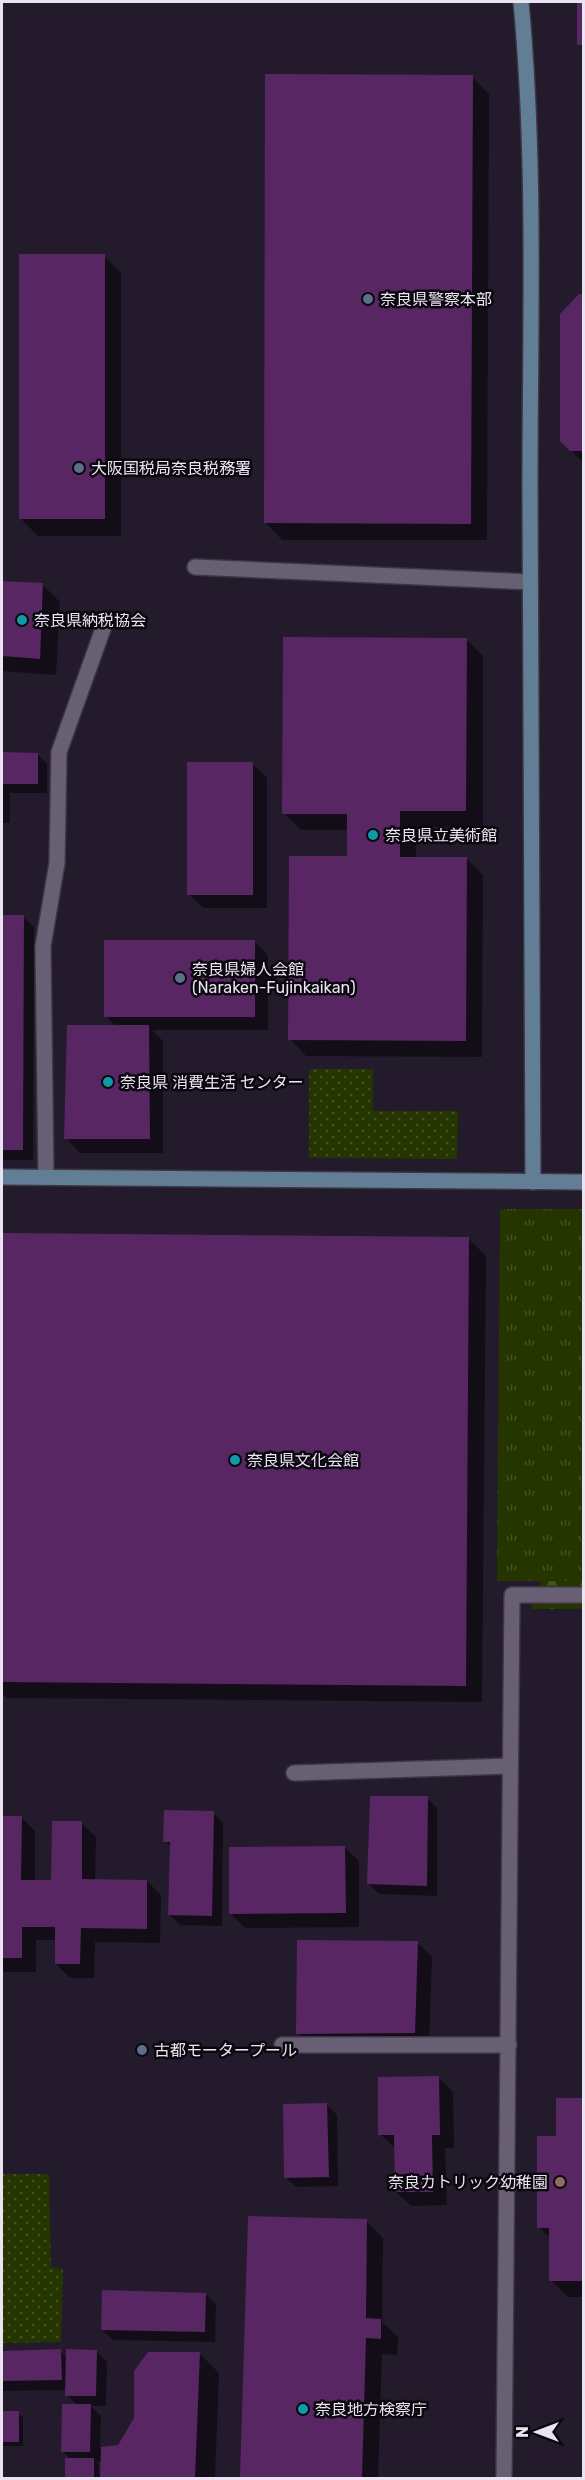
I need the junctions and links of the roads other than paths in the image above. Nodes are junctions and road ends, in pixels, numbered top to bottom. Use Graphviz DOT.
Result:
graph roads {
  1 [pos="521,2"];
  2 [pos="195,567"];
  3 [pos="530,582"];
  4 [pos="104,626"];
  5 [pos="2,1177"];
  6 [pos="46,1177"];
  7 [pos="533,1182"];
  8 [pos="584,1182"];
  9 [pos="584,1595"];
  10 [pos="510,1766"];
  11 [pos="294,1773"];
  12 [pos="282,2045"];
  13 [pos="509,2045"];
  14 [pos="504,2478"];
  1 -- 3 [label="street"];
  2 -- 3 [label="street"];
  3 -- 7 [label="street"];
  4 -- 6 [label="street"];
  5 -- 6 [label="street"];
  6 -- 7 [label="street"];
  7 -- 8 [label="street"];
  9 -- 10 [label="street"];
  10 -- 11 [label="street"];
  10 -- 13 [label="street"];
  12 -- 13 [label="street"];
  13 -- 14 [label="street"];
}
